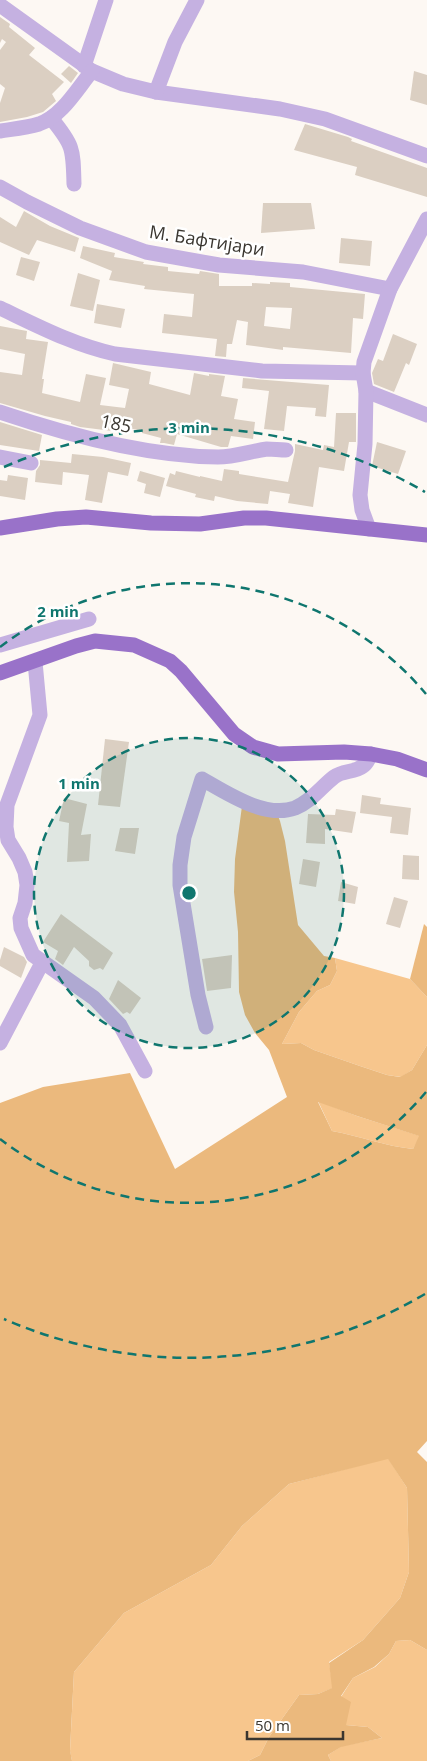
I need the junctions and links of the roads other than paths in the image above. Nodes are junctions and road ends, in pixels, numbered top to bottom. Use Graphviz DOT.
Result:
graph roads {
  1 [pos="106,0"];
  2 [pos="197,0"];
  3 [pos="0,5"];
  4 [pos="88,68"];
  5 [pos="156,92"];
  6 [pos="51,118"];
  7 [pos="0,131"];
  8 [pos="427,156"];
  9 [pos="74,184"];
  10 [pos="0,187"];
  11 [pos="427,219"];
  12 [pos="390,289"];
  13 [pos="0,308"];
  14 [pos="363,372"];
  15 [pos="366,392"];
  16 [pos="0,412"];
  17 [pos="427,416"];
  18 [pos="286,450"];
  19 [pos="0,457"];
  20 [pos="31,463"];
  21 [pos="0,528"];
  22 [pos="370,529"];
  23 [pos="427,535"];
  24 [pos="89,619"];
  25 [pos="30,636"];
  26 [pos="0,645"];
  27 [pos="38,660"];
  28 [pos="0,673"];
  29 [pos="372,754"];
  30 [pos="427,770"];
  31 [pos="42,963"];
  32 [pos="206,1027"];
  33 [pos="0,1043"];
  34 [pos="145,1071"];
  1 -- 4 [label="street"];
  2 -- 5 [label="street"];
  3 -- 4 [label="street"];
  4 -- 5 [label="street"];
  4 -- 6 [label="street"];
  5 -- 8 [label="street"];
  6 -- 7 [label="street"];
  6 -- 9 [label="street"];
  10 -- 12 [label="street, М. Бафтијари"];
  11 -- 12 [label="street"];
  12 -- 14 [label="street"];
  13 -- 14 [label="street"];
  14 -- 15 [label="street"];
  15 -- 17 [label="street"];
  15 -- 22 [label="street"];
  16 -- 18 [label="street, 185"];
  19 -- 20 [label="street"];
  21 -- 22 [label="main road"];
  22 -- 23 [label="main road"];
  24 -- 25 [label="street"];
  25 -- 26 [label="street"];
  25 -- 27 [label="street"];
  27 -- 28 [label="main road"];
  27 -- 29 [label="main road"];
  27 -- 31 [label="street"];
  29 -- 30 [label="main road"];
  29 -- 32 [label="street"];
  31 -- 33 [label="street"];
  31 -- 34 [label="street"];
}
